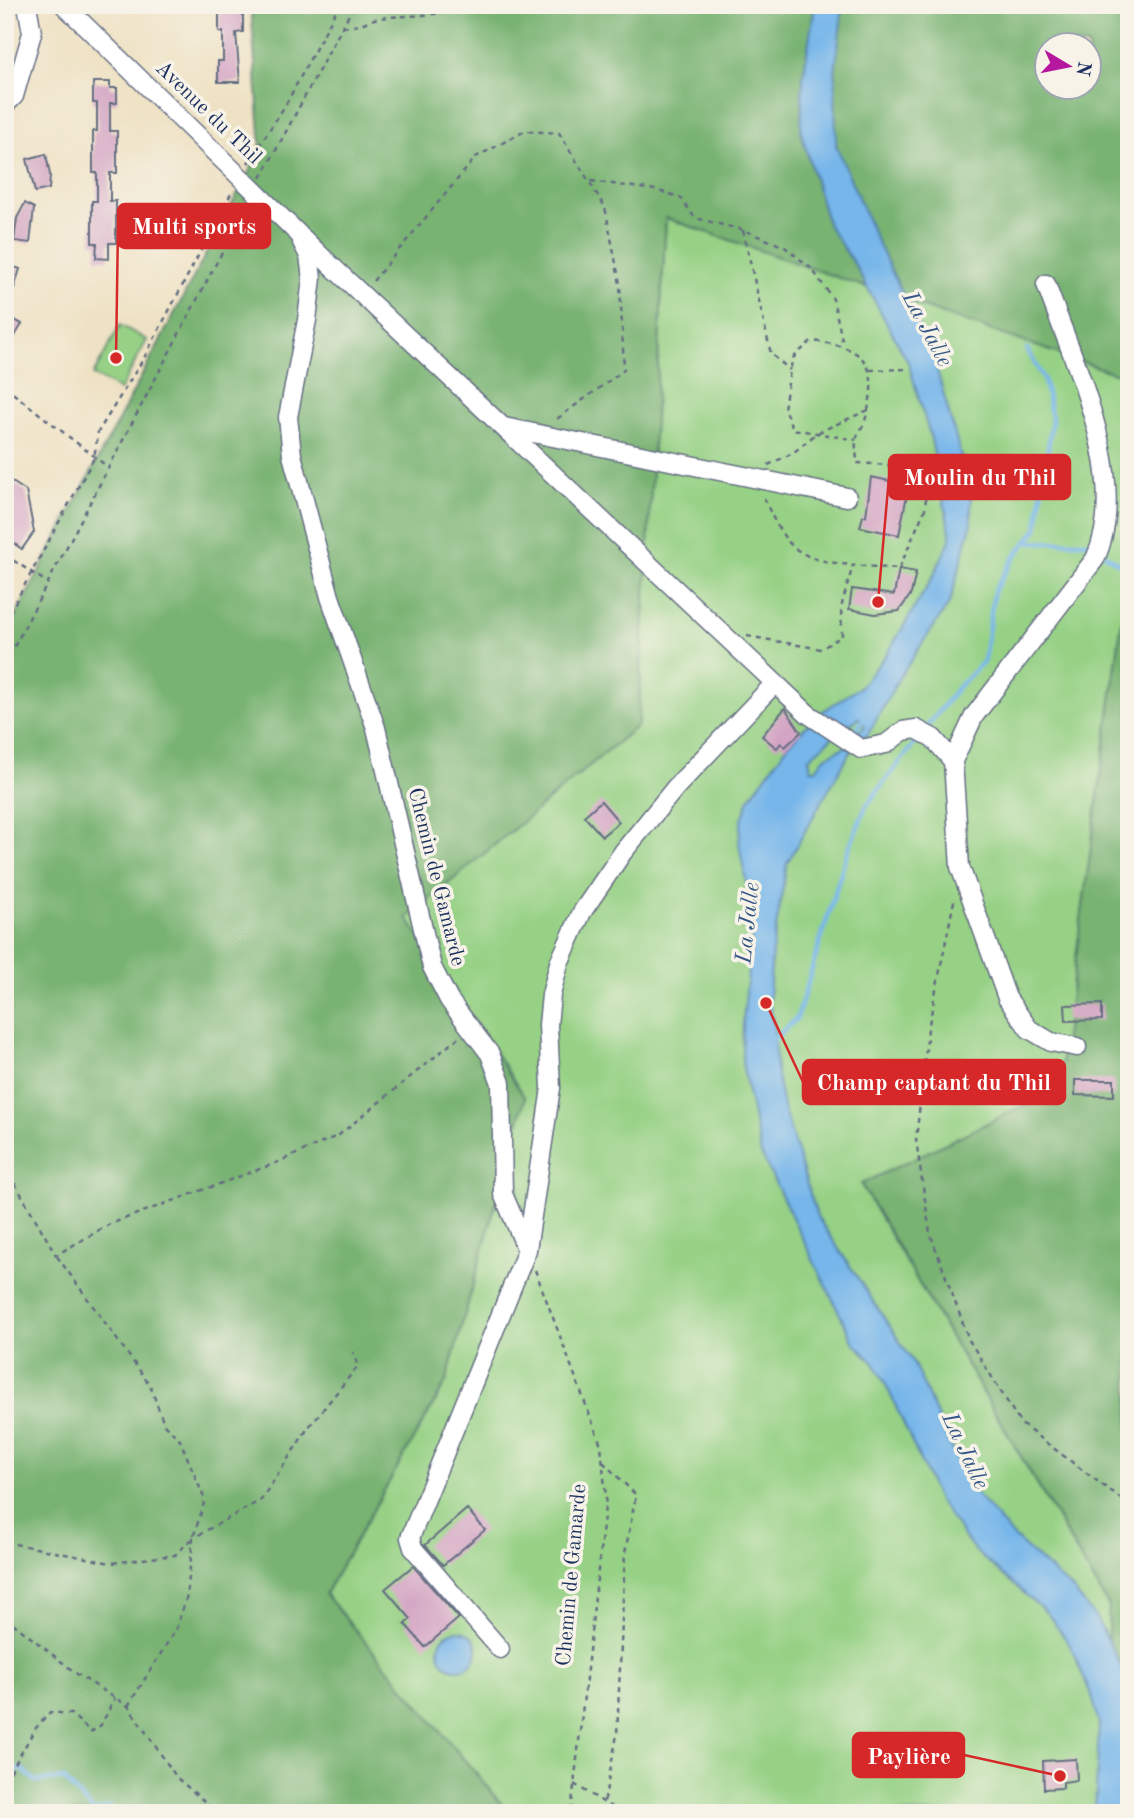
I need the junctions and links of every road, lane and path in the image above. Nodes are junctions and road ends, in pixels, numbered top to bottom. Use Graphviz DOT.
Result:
graph roads {
  1 [pos="27,5"];
  2 [pos="64,5"];
  3 [pos="339,5"];
  4 [pos="354,5"];
  5 [pos="468,5"];
  6 [pos="343,26"];
  7 [pos="5,106"];
  8 [pos="240,176"];
  9 [pos="589,180"];
  10 [pos="255,190"];
  11 [pos="294,228"];
  12 [pos="743,230"];
  13 [pos="1046,284"];
  14 [pos="362,295"];
  15 [pos="843,344"];
  16 [pos="910,369"];
  17 [pos="790,370"];
  18 [pos="870,370"];
  19 [pos="5,387"];
  20 [pos="502,427"];
  21 [pos="537,434"];
  22 [pos="856,440"];
  23 [pos="94,458"];
  24 [pos="109,468"];
  25 [pos="847,497"];
  26 [pos="5,555"];
  27 [pos="32,572"];
  28 [pos="48,583"];
  29 [pos="5,621"];
  30 [pos="716,629"];
  31 [pos="5,664"];
  32 [pos="774,684"];
  33 [pos="953,761"];
  34 [pos="954,900"];
  35 [pos="470,1028"];
  36 [pos="1077,1047"];
  37 [pos="5,1166"];
  38 [pos="527,1250"];
  39 [pos="56,1255"];
  40 [pos="353,1352"];
  41 [pos="603,1462"];
  42 [pos="1129,1504"];
  43 [pos="193,1538"];
  44 [pos="5,1542"];
  45 [pos="5,1617"];
  46 [pos="499,1649"];
  47 [pos="115,1698"];
  48 [pos="128,1706"];
  49 [pos="6,1781"];
  50 [pos="574,1784"];
  51 [pos="604,1802"];
  52 [pos="218,1813"];
  53 [pos="571,1813"];
  54 [pos="621,1813"];
  1 -- 7 [label="street"];
  2 -- 8 [label="street, Avenue du Thil"];
  3 -- 8 [label="path"];
  4 -- 6 [label="path"];
  5 -- 6 [label="path"];
  6 -- 10 [label="path"];
  8 -- 10 [label="street, Avenue du Thil"];
  8 -- 23 [label="path"];
  9 -- 12 [label="path"];
  9 -- 14 [label="path"];
  9 -- 21 [label="path"];
  10 -- 11 [label="street, Avenue du Thil"];
  10 -- 24 [label="path"];
  11 -- 14 [label="street, Avenue du Thil"];
  11 -- 35 [label="street, Chemin de Gamarde"];
  12 -- 15 [label="path"];
  12 -- 17 [label="path"];
  13 -- 33 [label="street"];
  14 -- 20 [label="street, Avenue du Thil"];
  15 -- 17 [label="path"];
  15 -- 18 [label="path"];
  16 -- 18 [label="path"];
  17 -- 22 [label="path"];
  18 -- 22 [label="path"];
  19 -- 23 [label="path"];
  20 -- 21 [label="street"];
  20 -- 30 [label="street, Avenue du Thil"];
  21 -- 25 [label="street"];
  22 -- 30 [label="path"];
  23 -- 24 [label="path"];
  23 -- 27 [label="path"];
  24 -- 28 [label="path"];
  26 -- 27 [label="path"];
  27 -- 28 [label="path"];
  27 -- 29 [label="path"];
  28 -- 31 [label="path"];
  30 -- 32 [label="street, Avenue du Thil"];
  32 -- 33 [label="street, Avenue du Thil"];
  32 -- 38 [label="street"];
  33 -- 36 [label="street"];
  34 -- 42 [label="path"];
  35 -- 38 [label="street, Chemin de Gamarde"];
  35 -- 39 [label="path"];
  37 -- 39 [label="path"];
  38 -- 41 [label="path, Chemin de Gamarde"];
  38 -- 46 [label="street"];
  39 -- 43 [label="path"];
  40 -- 43 [label="path"];
  41 -- 50 [label="path, Chemin de Gamarde"];
  41 -- 51 [label="path"];
  43 -- 44 [label="path"];
  43 -- 48 [label="path"];
  45 -- 47 [label="path"];
  47 -- 48 [label="path"];
  47 -- 49 [label="path"];
  48 -- 52 [label="path"];
  50 -- 51 [label="path"];
  50 -- 53 [label="path, Chemin de Gamarde"];
  51 -- 54 [label="path"];
}
